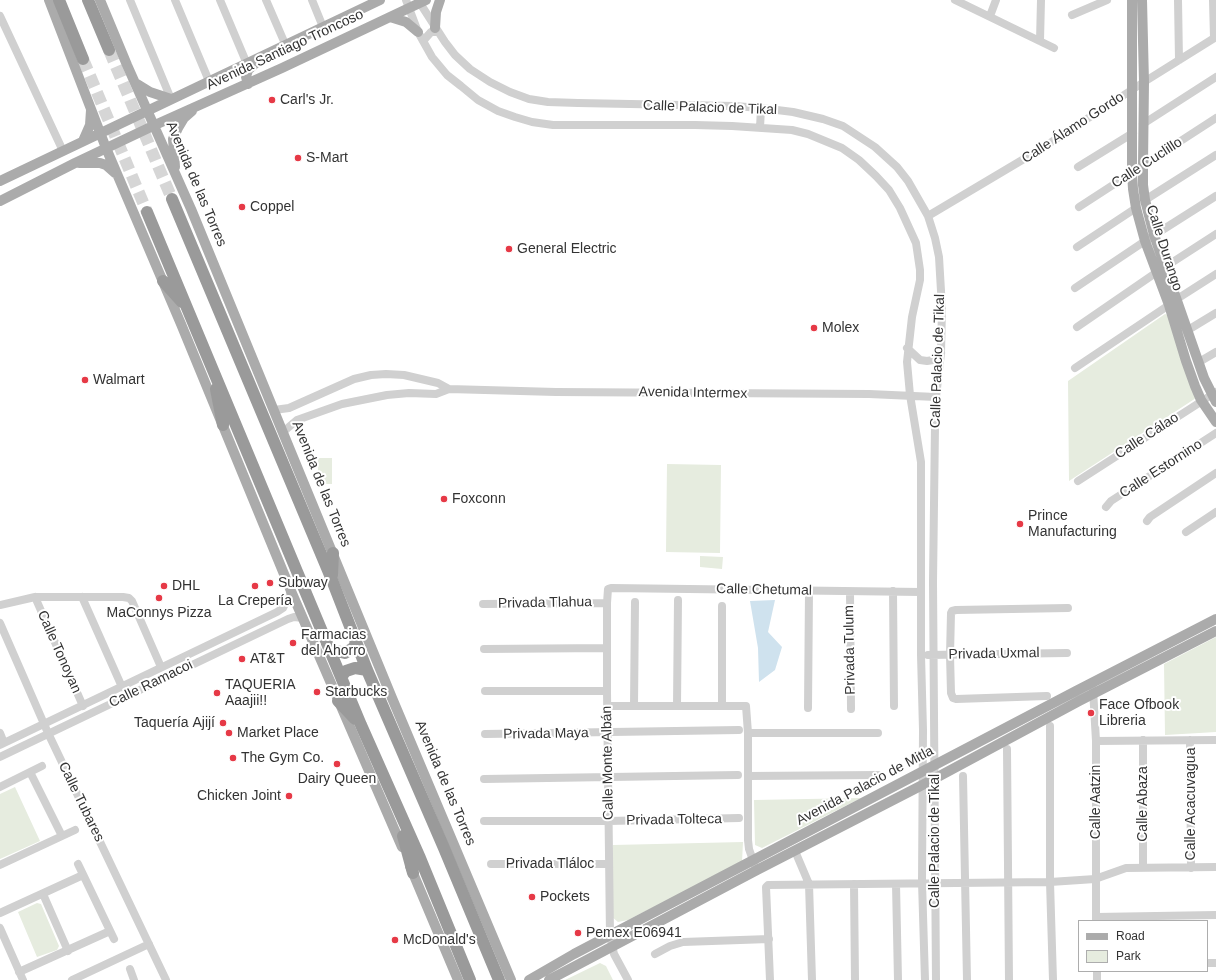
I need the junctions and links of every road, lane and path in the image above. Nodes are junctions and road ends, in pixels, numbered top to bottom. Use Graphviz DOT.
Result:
graph roads {
  1 [pos="49,0"];
  2 [pos="59,0"];
  3 [pos="88,0"];
  4 [pos="100,0"];
  5 [pos="130,0"];
  6 [pos="175,0"];
  7 [pos="220,0"];
  8 [pos="266,0"];
  9 [pos="312,0"];
  10 [pos="380,0"];
  11 [pos="440,0"];
  12 [pos="955,0"];
  13 [pos="996,0"];
  14 [pos="1041,0"];
  15 [pos="1107,0"];
  16 [pos="1132,0"];
  17 [pos="1142,0"];
  18 [pos="1178,0"];
  19 [pos="1213,0"];
  20 [pos="421,1"];
  21 [pos="363,4"];
  22 [pos="408,4"];
  23 [pos="1072,15"];
  24 [pos="0,16"];
  25 [pos="990,16"];
  26 [pos="390,17"];
  27 [pos="323,27"];
  28 [pos="437,30"];
  29 [pos="420,36"];
  30 [pos="1215,37"];
  31 [pos="1040,41"];
  32 [pos="286,46"];
  33 [pos="323,48"];
  34 [pos="1054,48"];
  35 [pos="109,50"];
  36 [pos="270,53"];
  37 [pos="83,59"];
  38 [pos="1179,60"];
  39 [pos="247,64"];
  40 [pos="1216,77"];
  41 [pos="209,81"];
  42 [pos="136,82"];
  43 [pos="1144,82"];
  44 [pos="248,84"];
  45 [pos="1132,90"];
  46 [pos="171,100"];
  47 [pos="197,106"];
  48 [pos="91,108"];
  49 [pos="762,108"];
  50 [pos="148,110"];
  51 [pos="1216,118"];
  52 [pos="1143,124"];
  53 [pos="155,125"];
  54 [pos="760,128"];
  55 [pos="101,133"];
  56 [pos="1133,133"];
  57 [pos="82,141"];
  58 [pos="106,148"];
  59 [pos="63,151"];
  60 [pos="1216,155"];
  61 [pos="75,163"];
  62 [pos="1142,165"];
  63 [pos="1078,167"];
  64 [pos="1132,172"];
  65 [pos="176,175"];
  66 [pos="120,178"];
  67 [pos="0,180"];
  68 [pos="1216,196"];
  69 [pos="172,198"];
  70 [pos="1146,200"];
  71 [pos="0,201"];
  72 [pos="1079,207"];
  73 [pos="1136,208"];
  74 [pos="147,212"];
  75 [pos="928,216"];
  76 [pos="1216,234"];
  77 [pos="1154,235"];
  78 [pos="1145,241"];
  79 [pos="1077,247"];
  80 [pos="1161,269"];
  81 [pos="1216,274"];
  82 [pos="163,281"];
  83 [pos="1075,288"];
  84 [pos="1177,299"];
  85 [pos="1168,305"];
  86 [pos="188,309"];
  87 [pos="1216,313"];
  88 [pos="1077,327"];
  89 [pos="1188,330"];
  90 [pos="907,348"];
  91 [pos="1216,352"];
  92 [pos="941,353"];
  93 [pos="1199,362"];
  94 [pos="212,366"];
  95 [pos="1075,368"];
  96 [pos="450,389"];
  97 [pos="910,395"];
  98 [pos="1214,396"];
  99 [pos="936,397"];
  100 [pos="1202,400"];
  101 [pos="274,410"];
  102 [pos="1216,422"];
  103 [pos="223,424"];
  104 [pos="283,432"];
  105 [pos="1216,434"];
  106 [pos="1216,473"];
  107 [pos="1078,481"];
  108 [pos="1106,507"];
  109 [pos="1216,512"];
  110 [pos="1147,521"];
  111 [pos="1186,532"];
  112 [pos="333,553"];
  113 [pos="332,580"];
  114 [pos="291,591"];
  115 [pos="608,591"];
  116 [pos="808,591"];
  117 [pos="893,591"];
  118 [pos="850,592"];
  119 [pos="921,592"];
  120 [pos="82,597"];
  121 [pos="35,598"];
  122 [pos="678,600"];
  123 [pos="635,602"];
  124 [pos="607,603"];
  125 [pos="483,604"];
  126 [pos="0,605"];
  127 [pos="722,606"];
  128 [pos="284,608"];
  129 [pos="1068,608"];
  130 [pos="303,618"];
  131 [pos="288,619"];
  132 [pos="1216,619"];
  133 [pos="0,623"];
  134 [pos="1216,631"];
  135 [pos="356,643"];
  136 [pos="607,648"];
  137 [pos="329,649"];
  138 [pos="484,649"];
  139 [pos="1067,652"];
  140 [pos="921,655"];
  141 [pos="932,655"];
  142 [pos="950,655"];
  143 [pos="162,668"];
  144 [pos="367,670"];
  145 [pos="341,677"];
  146 [pos="1092,683"];
  147 [pos="122,687"];
  148 [pos="607,690"];
  149 [pos="485,691"];
  150 [pos="1093,694"];
  151 [pos="1047,696"];
  152 [pos="338,701"];
  153 [pos="722,705"];
  154 [pos="83,706"];
  155 [pos="608,706"];
  156 [pos="634,706"];
  157 [pos="677,706"];
  158 [pos="894,706"];
  159 [pos="808,708"];
  160 [pos="851,709"];
  161 [pos="44,724"];
  162 [pos="361,725"];
  163 [pos="1050,726"];
  164 [pos="739,730"];
  165 [pos="0,732"];
  166 [pos="608,733"];
  167 [pos="748,733"];
  168 [pos="878,733"];
  169 [pos="48,734"];
  170 [pos="485,734"];
  171 [pos="1143,740"];
  172 [pos="1190,740"];
  173 [pos="1216,740"];
  174 [pos="1096,741"];
  175 [pos="2,744"];
  176 [pos="1007,749"];
  177 [pos="0,757"];
  178 [pos="934,765"];
  179 [pos="42,766"];
  180 [pos="923,771"];
  181 [pos="30,772"];
  182 [pos="738,775"];
  183 [pos="878,775"];
  184 [pos="748,776"];
  185 [pos="963,776"];
  186 [pos="609,777"];
  187 [pos="484,779"];
  188 [pos="934,779"];
  189 [pos="922,785"];
  190 [pos="0,787"];
  191 [pos="395,804"];
  192 [pos="435,813"];
  193 [pos="739,818"];
  194 [pos="484,821"];
  195 [pos="609,821"];
  196 [pos="75,830"];
  197 [pos="62,836"];
  198 [pos="796,851"];
  199 [pos="753,860"];
  200 [pos="78,864"];
  201 [pos="491,864"];
  202 [pos="609,864"];
  203 [pos="0,865"];
  204 [pos="1216,867"];
  205 [pos="1143,868"];
  206 [pos="1191,868"];
  207 [pos="757,870"];
  208 [pos="413,873"];
  209 [pos="83,875"];
  210 [pos="1096,879"];
  211 [pos="922,882"];
  212 [pos="1009,882"];
  213 [pos="1050,882"];
  214 [pos="935,883"];
  215 [pos="964,883"];
  216 [pos="809,884"];
  217 [pos="854,884"];
  218 [pos="896,884"];
  219 [pos="43,894"];
  220 [pos="0,912"];
  221 [pos="1216,916"];
  222 [pos="1096,919"];
  223 [pos="0,928"];
  224 [pos="610,936"];
  225 [pos="769,940"];
  226 [pos="149,944"];
  227 [pos="612,947"];
  228 [pos="68,951"];
  229 [pos="655,954"];
  230 [pos="130,969"];
  231 [pos="21,976"];
  232 [pos="72,980"];
  233 [pos="134,980"];
  234 [pos="166,980"];
  235 [pos="458,980"];
  236 [pos="470,980"];
  237 [pos="499,980"];
  238 [pos="511,980"];
  239 [pos="529,980"];
  240 [pos="549,980"];
  241 [pos="628,980"];
  242 [pos="770,980"];
  243 [pos="812,980"];
  244 [pos="855,980"];
  245 [pos="898,980"];
  246 [pos="925,980"];
  247 [pos="936,980"];
  248 [pos="967,980"];
  249 [pos="1008,980"];
  250 [pos="1053,980"];
  1 -- 48 [label="main road"];
  2 -- 37 [label="highway"];
  3 -- 35 [label="highway"];
  4 -- 42 [label="main road, Avenida de las Torres"];
  5 -- 46 [label="street"];
  6 -- 41 [label="street"];
  7 -- 39 [label="street"];
  8 -- 32 [label="street"];
  9 -- 27 [label="street"];
  10 -- 21 [label="main road"];
  11 -- 28 [label="main road"];
  12 -- 25 [label="street"];
  13 -- 25 [label="street"];
  14 -- 31 [label="street"];
  15 -- 23 [label="street"];
  16 -- 45 [label="main road, Calle Durango"];
  17 -- 43 [label="main road, Calle Durango"];
  18 -- 38 [label="street"];
  19 -- 30 [label="street"];
  20 -- 22 [label="main road, Avenida Santiago Troncoso"];
  20 -- 28 [label="street, Calle Palacio de Tikal"];
  21 -- 27 [label="main road"];
  22 -- 26 [label="main road, Avenida Santiago Troncoso"];
  22 -- 29 [label="street, Calle Palacio de Tikal"];
  24 -- 59 [label="street"];
  25 -- 31 [label="street"];
  26 -- 29 [label="main road"];
  26 -- 33 [label="main road, Avenida Santiago Troncoso"];
  27 -- 32 [label="main road"];
  27 -- 33 [label="main road"];
  28 -- 29 [label="street"];
  28 -- 49 [label="street, Calle Palacio de Tikal"];
  29 -- 54 [label="street, Calle Palacio de Tikal"];
  30 -- 38 [label="street, Calle Álamo Gordo"];
  31 -- 34 [label="street"];
  32 -- 36 [label="main road"];
  33 -- 44 [label="main road, Avenida Santiago Troncoso"];
  36 -- 39 [label="main road"];
  36 -- 44 [label="main road"];
  38 -- 43 [label="street, Calle Álamo Gordo"];
  39 -- 41 [label="main road"];
  40 -- 52 [label="street"];
  41 -- 46 [label="main road"];
  42 -- 46 [label="main road"];
  42 -- 50 [label="main road, Avenida de las Torres"];
  43 -- 45 [label="street, Calle Álamo Gordo"];
  43 -- 52 [label="main road, Calle Durango"];
  44 -- 47 [label="main road, Avenida Santiago Troncoso"];
  45 -- 56 [label="main road, Calle Durango"];
  45 -- 75 [label="street, Calle Álamo Gordo"];
  46 -- 50 [label="main road"];
  47 -- 53 [label="main road, Avenida Santiago Troncoso"];
  47 -- 65 [label="main road"];
  48 -- 55 [label="main road"];
  48 -- 57 [label="main road"];
  49 -- 54 [label="street"];
  49 -- 75 [label="street, Calle Palacio de Tikal"];
  50 -- 53 [label="main road, Avenida de las Torres"];
  50 -- 55 [label="main road"];
  51 -- 62 [label="street, Calle Cuclillo"];
  52 -- 62 [label="main road, Calle Durango"];
  53 -- 58 [label="main road, Avenida Santiago Troncoso"];
  53 -- 65 [label="main road, Avenida de las Torres"];
  54 -- 90 [label="street, Calle Palacio de Tikal"];
  55 -- 57 [label="main road"];
  55 -- 58 [label="main road"];
  56 -- 63 [label="street"];
  56 -- 64 [label="main road, Calle Durango"];
  57 -- 59 [label="main road"];
  58 -- 61 [label="main road"];
  58 -- 66 [label="main road"];
  59 -- 67 [label="main road"];
  60 -- 70 [label="street"];
  61 -- 66 [label="main road"];
  61 -- 71 [label="main road"];
  62 -- 64 [label="street, Calle Cuclillo"];
  62 -- 70 [label="main road, Calle Durango"];
  64 -- 72 [label="street, Calle Cuclillo"];
  64 -- 73 [label="main road, Calle Durango"];
  65 -- 101 [label="main road, Avenida de las Torres"];
  66 -- 82 [label="main road"];
  68 -- 77 [label="street"];
  69 -- 113 [label="highway, Avenida de las Torres"];
  70 -- 77 [label="main road, Calle Durango"];
  73 -- 78 [label="main road, Calle Durango"];
  73 -- 79 [label="street"];
  74 -- 86 [label="highway"];
  75 -- 92 [label="street, Calle Palacio de Tikal"];
  76 -- 80 [label="street"];
  77 -- 78 [label="street"];
  77 -- 80 [label="main road, Calle Durango"];
  78 -- 80 [label="main road, Calle Durango"];
  78 -- 83 [label="street"];
  80 -- 84 [label="main road, Calle Durango"];
  80 -- 85 [label="main road, Calle Durango"];
  80 -- 88 [label="street"];
  81 -- 84 [label="street"];
  82 -- 86 [label="highway"];
  82 -- 103 [label="main road"];
  84 -- 89 [label="main road, Calle Durango"];
  85 -- 95 [label="street"];
  85 -- 100 [label="main road, Calle Durango"];
  86 -- 94 [label="highway"];
  87 -- 89 [label="street"];
  89 -- 93 [label="main road, Calle Durango"];
  90 -- 92 [label="street"];
  90 -- 97 [label="street, Calle Palacio de Tikal"];
  91 -- 93 [label="street"];
  92 -- 99 [label="street, Calle Palacio de Tikal"];
  93 -- 98 [label="main road, Calle Durango"];
  94 -- 103 [label="highway"];
  94 -- 137 [label="highway"];
  96 -- 97 [label="street, Avenida Intermex"];
  96 -- 101 [label="street, Avenida Intermex"];
  96 -- 104 [label="street, Avenida Intermex"];
  97 -- 99 [label="street, Avenida Intermex"];
  97 -- 119 [label="street, Calle Palacio de Tikal"];
  98 -- 100 [label="street, Calle Cálao"];
  99 -- 141 [label="street, Calle Palacio de Tikal"];
  100 -- 102 [label="main road, Calle Durango"];
  100 -- 107 [label="street, Calle Cálao"];
  101 -- 104 [label="main road, Avenida de las Torres"];
  103 -- 114 [label="main road"];
  104 -- 112 [label="main road, Avenida de las Torres"];
  105 -- 108 [label="street, Calle Estornino"];
  106 -- 110 [label="street"];
  109 -- 111 [label="street"];
  112 -- 113 [label="highway"];
  112 -- 192 [label="main road, Avenida de las Torres"];
  113 -- 135 [label="highway, Avenida de las Torres"];
  114 -- 128 [label="street"];
  114 -- 130 [label="main road"];
  115 -- 116 [label="street, Calle Chetumal"];
  115 -- 124 [label="street, Calle Monte Albán"];
  116 -- 118 [label="street, Calle Chetumal"];
  116 -- 159 [label="street"];
  117 -- 118 [label="street, Calle Chetumal"];
  117 -- 119 [label="street, Calle Chetumal"];
  117 -- 158 [label="street"];
  118 -- 160 [label="street, Privada Tulum"];
  119 -- 140 [label="street, Calle Palacio de Tikal"];
  120 -- 121 [label="street"];
  120 -- 143 [label="street"];
  120 -- 147 [label="street"];
  121 -- 126 [label="street"];
  121 -- 154 [label="street, Calle Tonoyan"];
  122 -- 157 [label="street"];
  123 -- 156 [label="street"];
  124 -- 125 [label="street, Privada Tlahua"];
  124 -- 136 [label="street, Calle Monte Albán"];
  127 -- 153 [label="street"];
  128 -- 131 [label="street"];
  128 -- 143 [label="street, Calle Ramacoi"];
  129 -- 142 [label="street"];
  130 -- 131 [label="street, Calle Ramacoi"];
  130 -- 152 [label="main road"];
  131 -- 169 [label="street, Calle Ramacoi"];
  132 -- 146 [label="main road, Avenida Palacio de Mitla"];
  133 -- 161 [label="street, Calle Tubares"];
  134 -- 150 [label="main road, Avenida Palacio de Mitla"];
  135 -- 137 [label="highway"];
  135 -- 144 [label="highway, Avenida de las Torres"];
  136 -- 138 [label="street"];
  136 -- 148 [label="street, Calle Monte Albán"];
  137 -- 145 [label="highway"];
  139 -- 142 [label="street, Privada Uxmal"];
  140 -- 141 [label="street, Privada Uxmal"];
  140 -- 180 [label="street, Calle Palacio de Tikal"];
  141 -- 142 [label="street, Privada Uxmal"];
  141 -- 178 [label="street, Calle Palacio de Tikal"];
  142 -- 151 [label="street"];
  143 -- 147 [label="street, Calle Ramacoi"];
  144 -- 145 [label="highway"];
  144 -- 192 [label="highway, Avenida de las Torres"];
  145 -- 162 [label="highway"];
  146 -- 150 [label="street, Calle Aatzin"];
  146 -- 178 [label="main road, Avenida Palacio de Mitla"];
  147 -- 154 [label="street, Calle Ramacoi"];
  148 -- 149 [label="street"];
  148 -- 155 [label="street, Calle Monte Albán"];
  150 -- 174 [label="street, Calle Aatzin"];
  150 -- 188 [label="main road, Avenida Palacio de Mitla"];
  152 -- 162 [label="highway"];
  152 -- 208 [label="main road"];
  153 -- 157 [label="street"];
  153 -- 167 [label="street"];
  154 -- 161 [label="street, Calle Ramacoi"];
  155 -- 156 [label="street"];
  155 -- 166 [label="street, Calle Monte Albán"];
  156 -- 157 [label="street"];
  161 -- 169 [label="street, Calle Tubares"];
  161 -- 175 [label="street, Calle Ramacoi"];
  162 -- 191 [label="highway"];
  163 -- 213 [label="street"];
  164 -- 166 [label="street, Privada Maya"];
  165 -- 175 [label="street"];
  166 -- 170 [label="street, Privada Maya"];
  166 -- 186 [label="street, Calle Monte Albán"];
  167 -- 168 [label="street"];
  167 -- 184 [label="street"];
  169 -- 177 [label="street, Calle Ramacoi"];
  169 -- 226 [label="street, Calle Tubares"];
  171 -- 172 [label="street"];
  171 -- 174 [label="street"];
  171 -- 205 [label="street, Calle Abaza"];
  172 -- 173 [label="street"];
  172 -- 206 [label="street, Calle Acacuvagua"];
  174 -- 210 [label="street, Calle Aatzin"];
  176 -- 212 [label="street"];
  178 -- 180 [label="main road, Avenida Palacio de Mitla"];
  178 -- 188 [label="street, Calle Palacio de Tikal"];
  179 -- 181 [label="street"];
  180 -- 189 [label="street, Calle Palacio de Tikal"];
  180 -- 199 [label="main road, Avenida Palacio de Mitla"];
  181 -- 190 [label="street"];
  181 -- 197 [label="street"];
  182 -- 186 [label="street"];
  183 -- 184 [label="street"];
  184 -- 199 [label="street"];
  185 -- 215 [label="street"];
  186 -- 187 [label="street"];
  186 -- 195 [label="street, Calle Monte Albán"];
  188 -- 189 [label="main road, Avenida Palacio de Mitla"];
  188 -- 214 [label="street, Calle Palacio de Tikal"];
  189 -- 198 [label="main road, Avenida Palacio de Mitla"];
  189 -- 211 [label="street, Calle Palacio de Tikal"];
  191 -- 208 [label="highway"];
  191 -- 236 [label="highway"];
  192 -- 237 [label="highway, Avenida de las Torres"];
  192 -- 238 [label="main road, Avenida de las Torres"];
  193 -- 195 [label="street, Privada Tolteca"];
  194 -- 195 [label="street, Privada Tolteca"];
  195 -- 202 [label="street, Calle Monte Albán"];
  196 -- 197 [label="street"];
  197 -- 203 [label="street"];
  198 -- 207 [label="main road, Avenida Palacio de Mitla"];
  198 -- 216 [label="street"];
  199 -- 207 [label="street"];
  199 -- 224 [label="main road, Avenida Palacio de Mitla"];
  200 -- 209 [label="street"];
  201 -- 202 [label="street, Privada Tláloc"];
  202 -- 224 [label="street, Calle Monte Albán"];
  204 -- 206 [label="street"];
  205 -- 206 [label="street"];
  205 -- 210 [label="street"];
  207 -- 227 [label="main road, Avenida Palacio de Mitla"];
  208 -- 235 [label="main road"];
  209 -- 219 [label="street"];
  209 -- 228 [label="street"];
  210 -- 213 [label="street"];
  210 -- 222 [label="street, Calle Aatzin"];
  211 -- 214 [label="street"];
  211 -- 218 [label="street"];
  211 -- 246 [label="street, Calle Palacio de Tikal"];
  212 -- 213 [label="street"];
  212 -- 215 [label="street"];
  212 -- 249 [label="street"];
  213 -- 250 [label="street"];
  214 -- 215 [label="street"];
  214 -- 247 [label="street, Calle Palacio de Tikal"];
  215 -- 248 [label="street"];
  216 -- 217 [label="street"];
  216 -- 225 [label="street"];
  216 -- 243 [label="street"];
  217 -- 218 [label="street"];
  217 -- 244 [label="street"];
  218 -- 245 [label="street"];
  219 -- 220 [label="street"];
  219 -- 228 [label="street"];
  221 -- 222 [label="street"];
  223 -- 231 [label="street"];
  224 -- 227 [label="street, Calle Monte Albán"];
  224 -- 239 [label="main road, Avenida Palacio de Mitla"];
  225 -- 229 [label="street"];
  225 -- 242 [label="street"];
  226 -- 232 [label="street"];
  226 -- 234 [label="street, Calle Tubares"];
  227 -- 240 [label="main road, Avenida Palacio de Mitla"];
  227 -- 241 [label="street, Calle Monte Albán"];
  228 -- 231 [label="street"];
  230 -- 233 [label="street"];
}
